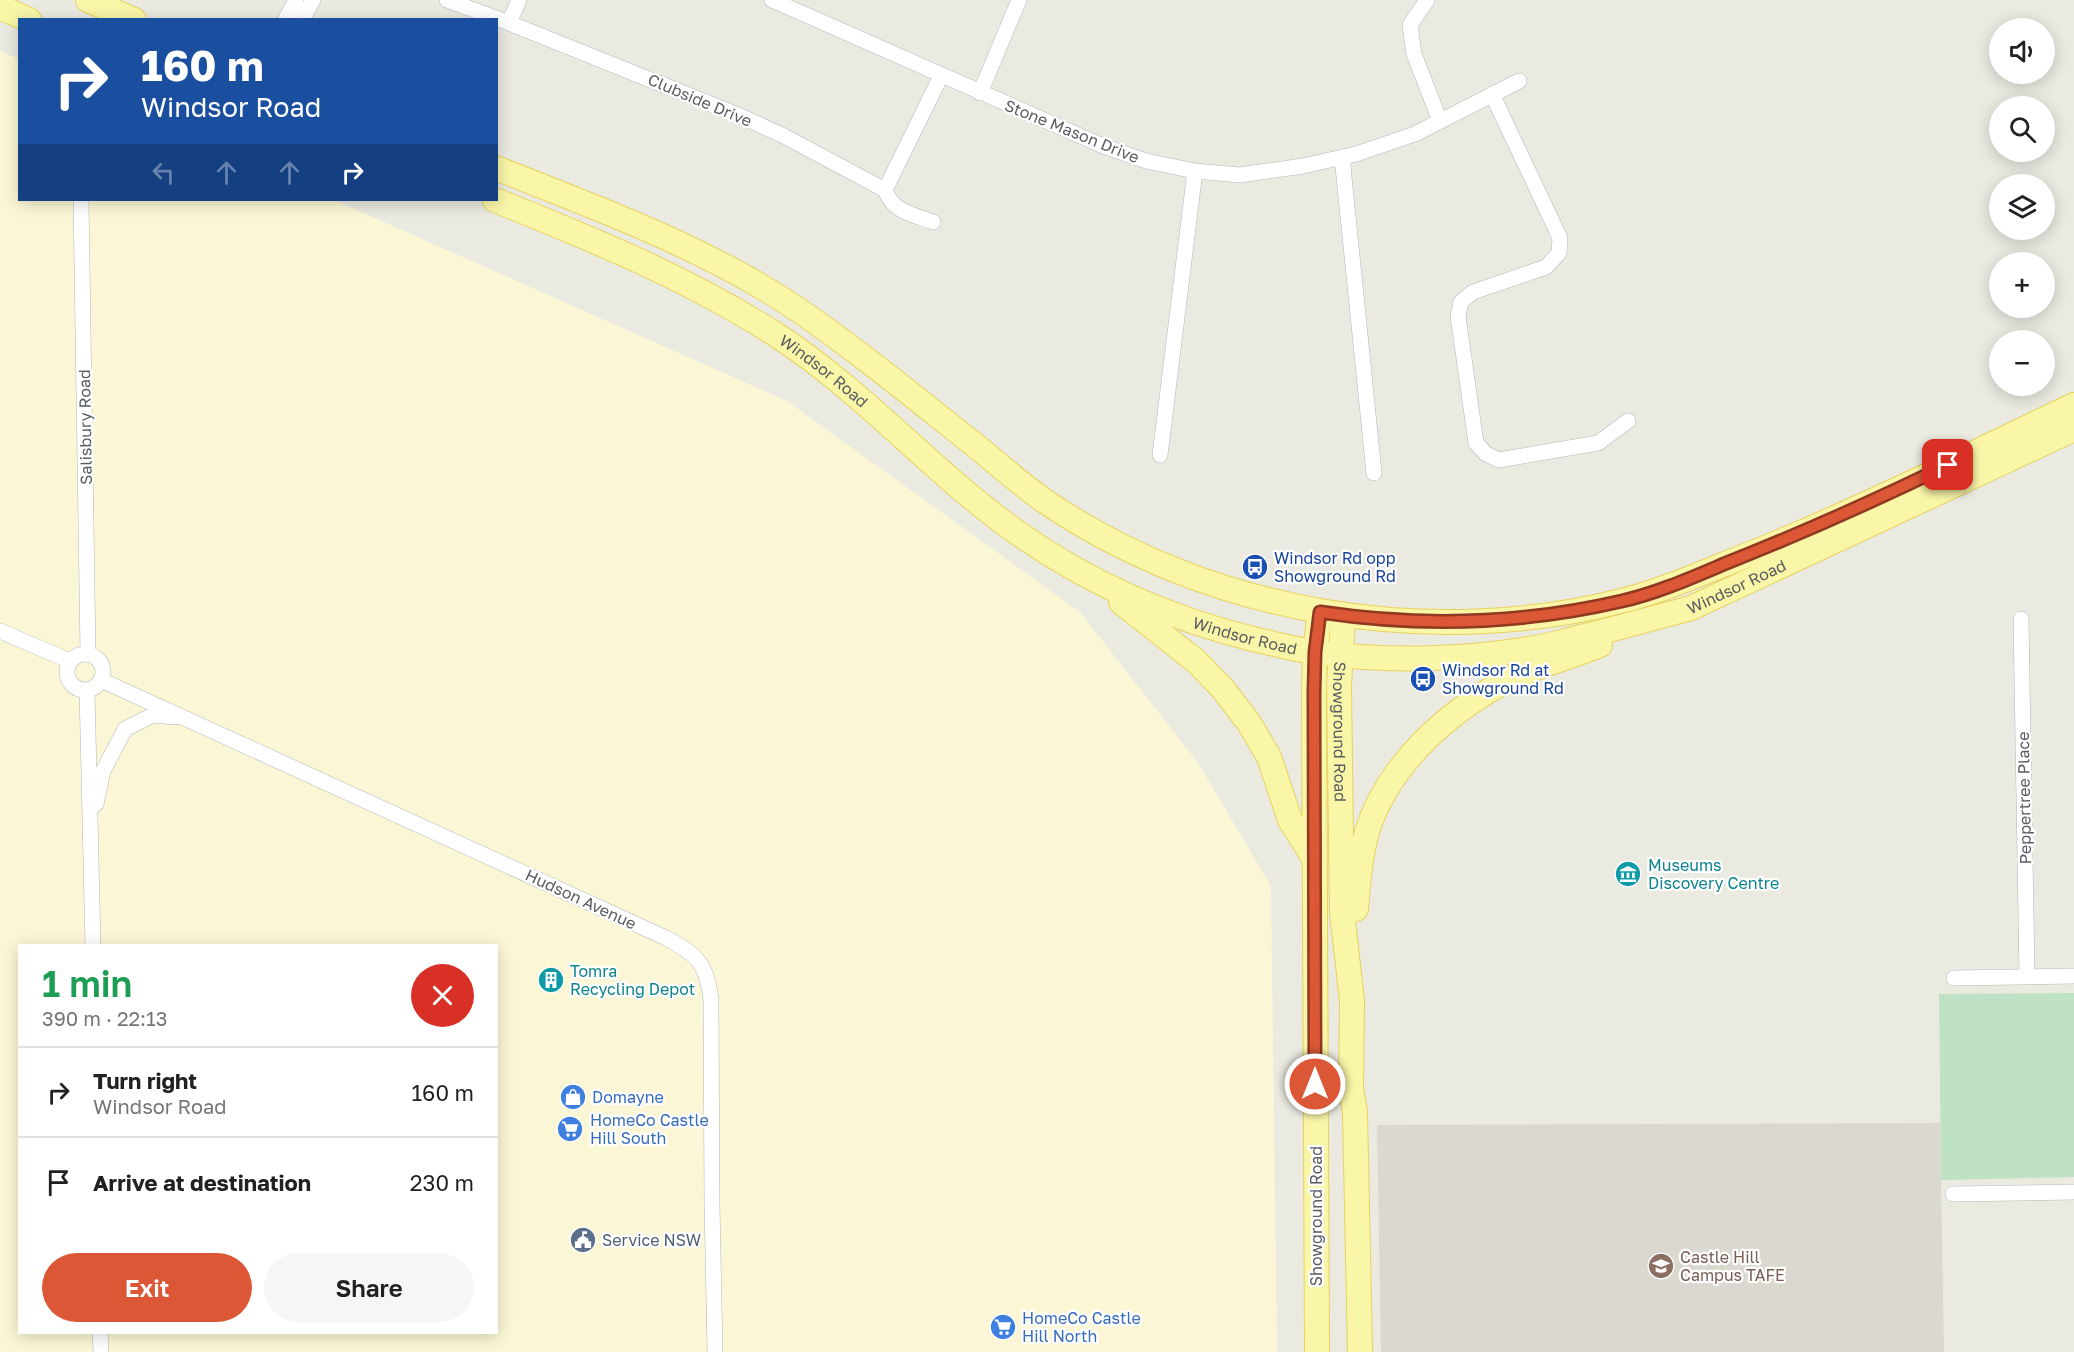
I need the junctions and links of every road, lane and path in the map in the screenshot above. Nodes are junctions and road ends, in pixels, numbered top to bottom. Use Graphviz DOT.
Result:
graph roads {
  1 [pos="88,0"];
  2 [pos="296,0"];
  3 [pos="313,0"];
  4 [pos="447,0"];
  5 [pos="519,0"];
  6 [pos="772,0"];
  7 [pos="1019,0"];
  8 [pos="1427,0"];
  9 [pos="0,7"];
  10 [pos="25,18"];
  11 [pos="129,18"];
  12 [pos="286,18"];
  13 [pos="303,18"];
  14 [pos="496,18"];
  15 [pos="498,19"];
  16 [pos="509,23"];
  17 [pos="941,76"];
  18 [pos="1518,81"];
  19 [pos="980,93"];
  20 [pos="1492,94"];
  21 [pos="1440,121"];
  22 [pos="1342,157"];
  23 [pos="498,169"];
  24 [pos="1195,171"];
  25 [pos="885,190"];
  26 [pos="81,201"];
  27 [pos="497,201"];
  28 [pos="933,222"];
  29 [pos="2074,405"];
  30 [pos="1628,421"];
  31 [pos="2074,429"];
  32 [pos="1160,455"];
  33 [pos="1374,473"];
  34 [pos="1093,580"];
  35 [pos="1691,608"];
  36 [pos="1331,614"];
  37 [pos="2021,620"];
  38 [pos="0,631"];
  39 [pos="1315,652"];
  40 [pos="88,654"];
  41 [pos="1341,655"];
  42 [pos="69,661"];
  43 [pos="101,680"];
  44 [pos="87,690"];
  45 [pos="187,718"];
  46 [pos="90,833"];
  47 [pos="1314,858"];
  48 [pos="93,944"];
  49 [pos="2027,976"];
  50 [pos="2074,976"];
  51 [pos="1954,978"];
  52 [pos="1352,1001"];
  53 [pos="2074,1192"];
  54 [pos="1953,1194"];
  55 [pos="100,1334"];
  56 [pos="101,1352"];
  57 [pos="715,1352"];
  58 [pos="1317,1352"];
  59 [pos="1360,1352"];
  1 -- 11 [label="main road"];
  2 -- 12 [label="street"];
  3 -- 13 [label="street"];
  4 -- 14 [label="street, Clubside Drive"];
  5 -- 16 [label="street"];
  6 -- 17 [label="street, Stone Mason Drive"];
  7 -- 19 [label="street"];
  8 -- 21 [label="street"];
  9 -- 10 [label="main road"];
  15 -- 16 [label="street, Clubside Drive"];
  16 -- 25 [label="street, Clubside Drive"];
  17 -- 19 [label="street, Stone Mason Drive"];
  17 -- 25 [label="street"];
  18 -- 20 [label="street, Stone Mason Drive"];
  19 -- 24 [label="street, Stone Mason Drive"];
  20 -- 21 [label="street, Stone Mason Drive"];
  20 -- 30 [label="street"];
  21 -- 22 [label="street, Stone Mason Drive"];
  22 -- 24 [label="street, Stone Mason Drive"];
  22 -- 33 [label="street"];
  23 -- 36 [label="main road, Windsor Road"];
  24 -- 32 [label="street"];
  25 -- 28 [label="street, Clubside Drive"];
  26 -- 40 [label="street, Salisbury Road"];
  27 -- 34 [label="main road, Windsor Road"];
  29 -- 36 [label="main road, Windsor Road"];
  31 -- 35 [label="main road, Windsor Road"];
  34 -- 39 [label="main road, Windsor Road"];
  34 -- 47 [label="main road"];
  35 -- 41 [label="main road, Windsor Road"];
  35 -- 52 [label="main road"];
  36 -- 39 [label="main road, Showground Road"];
  36 -- 41 [label="main road, Showground Road"];
  37 -- 49 [label="street, Peppertree Place"];
  38 -- 42 [label="street"];
  39 -- 41 [label="main road, Windsor Road"];
  39 -- 47 [label="main road, Showground Road"];
  40 -- 42 [label="street"];
  40 -- 43 [label="street"];
  41 -- 52 [label="main road, Showground Road"];
  42 -- 44 [label="street"];
  43 -- 44 [label="street"];
  43 -- 45 [label="street, Hudson Avenue"];
  44 -- 46 [label="street"];
  45 -- 46 [label="street"];
  45 -- 57 [label="street, Hudson Avenue"];
  46 -- 48 [label="street"];
  47 -- 58 [label="main road, Showground Road"];
  49 -- 50 [label="street"];
  49 -- 51 [label="street"];
  52 -- 59 [label="main road, Showground Road"];
  53 -- 54 [label="street"];
  55 -- 56 [label="street"];
}
